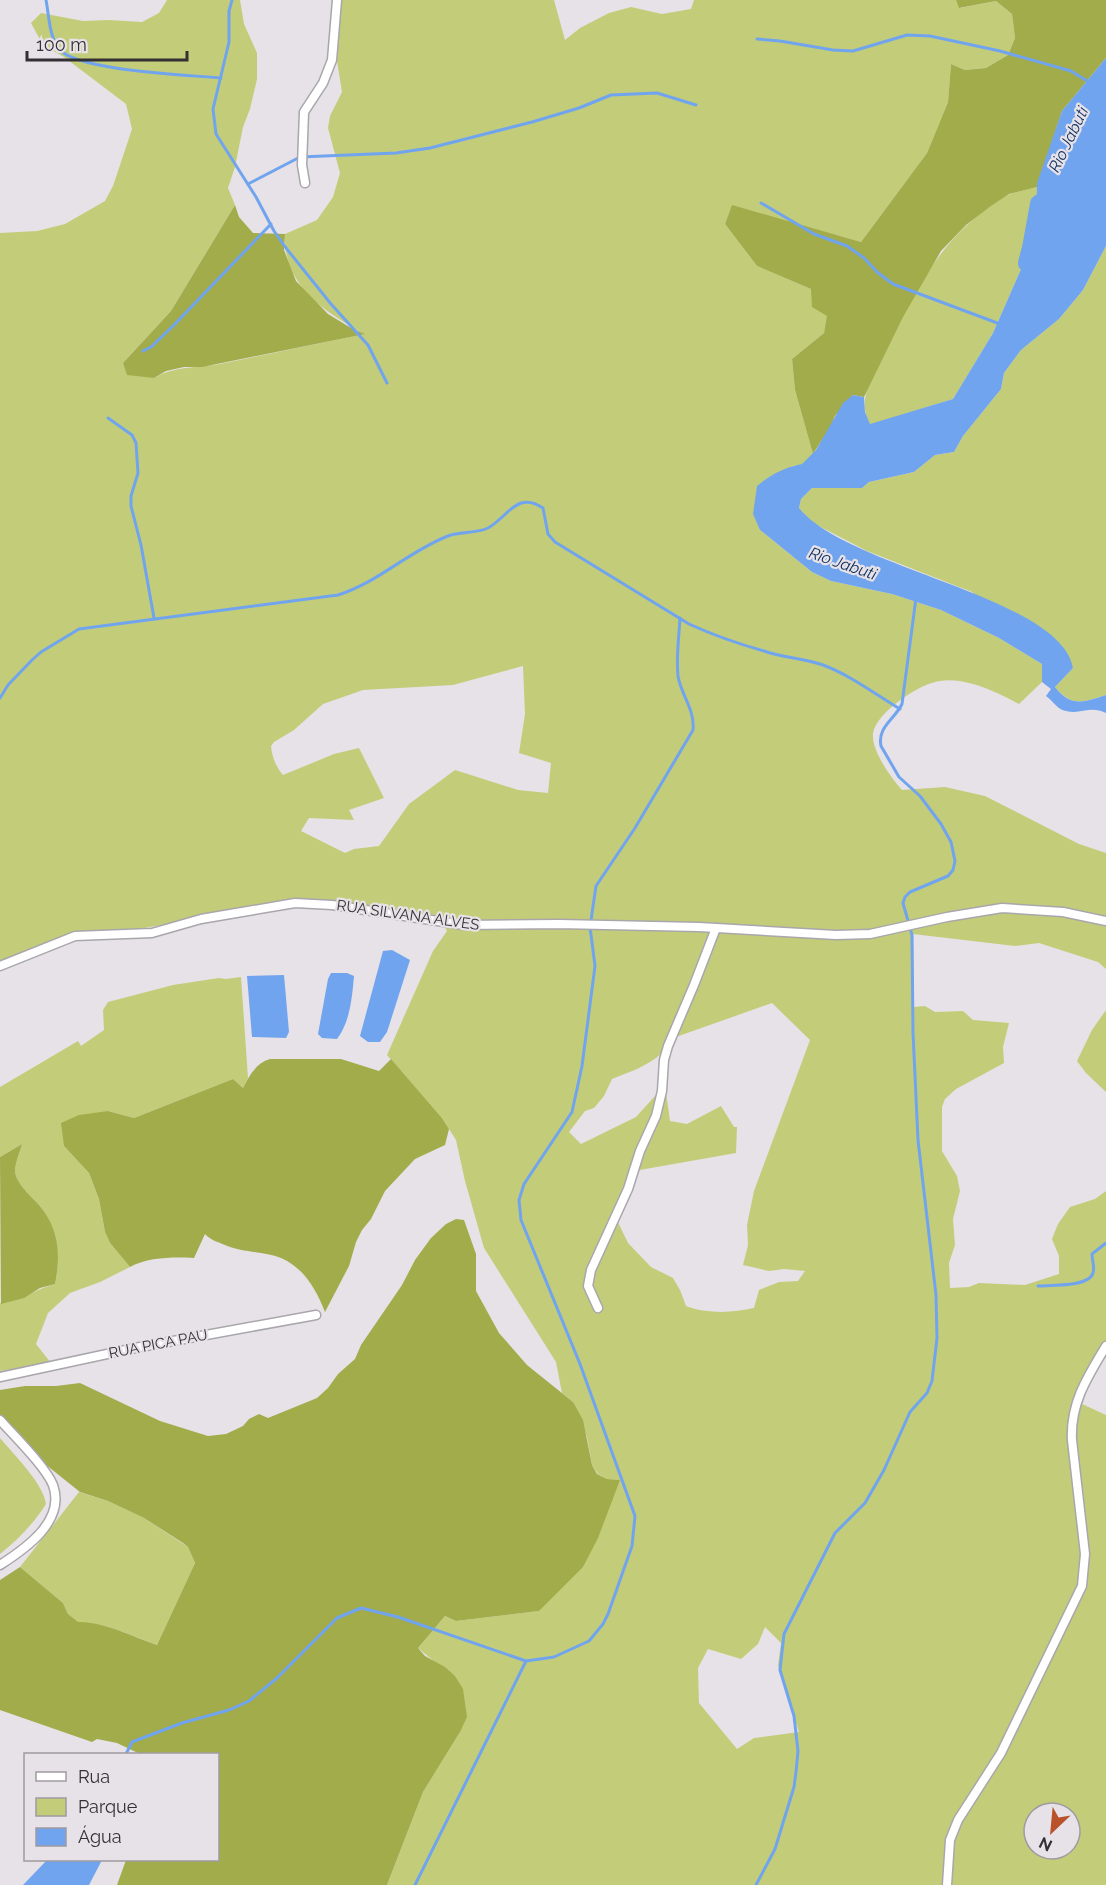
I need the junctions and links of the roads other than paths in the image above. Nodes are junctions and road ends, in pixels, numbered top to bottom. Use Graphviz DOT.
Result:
graph roads {
  1 [pos="337,0"];
  2 [pos="305,183"];
  3 [pos="1106,921"];
  4 [pos="716,928"];
  5 [pos="0,966"];
  6 [pos="598,1308"];
  7 [pos="316,1315"];
  8 [pos="1106,1346"];
  9 [pos="0,1377"];
  10 [pos="0,1420"];
  11 [pos="0,1565"];
  12 [pos="947,1885"];
  1 -- 2 [label="street"];
  3 -- 4 [label="street, RUA SILVANA ALVES"];
  4 -- 5 [label="street, RUA SILVANA ALVES"];
  4 -- 6 [label="street"];
  7 -- 9 [label="street, RUA PICA PAU"];
  8 -- 12 [label="street"];
  10 -- 11 [label="street"];
}
